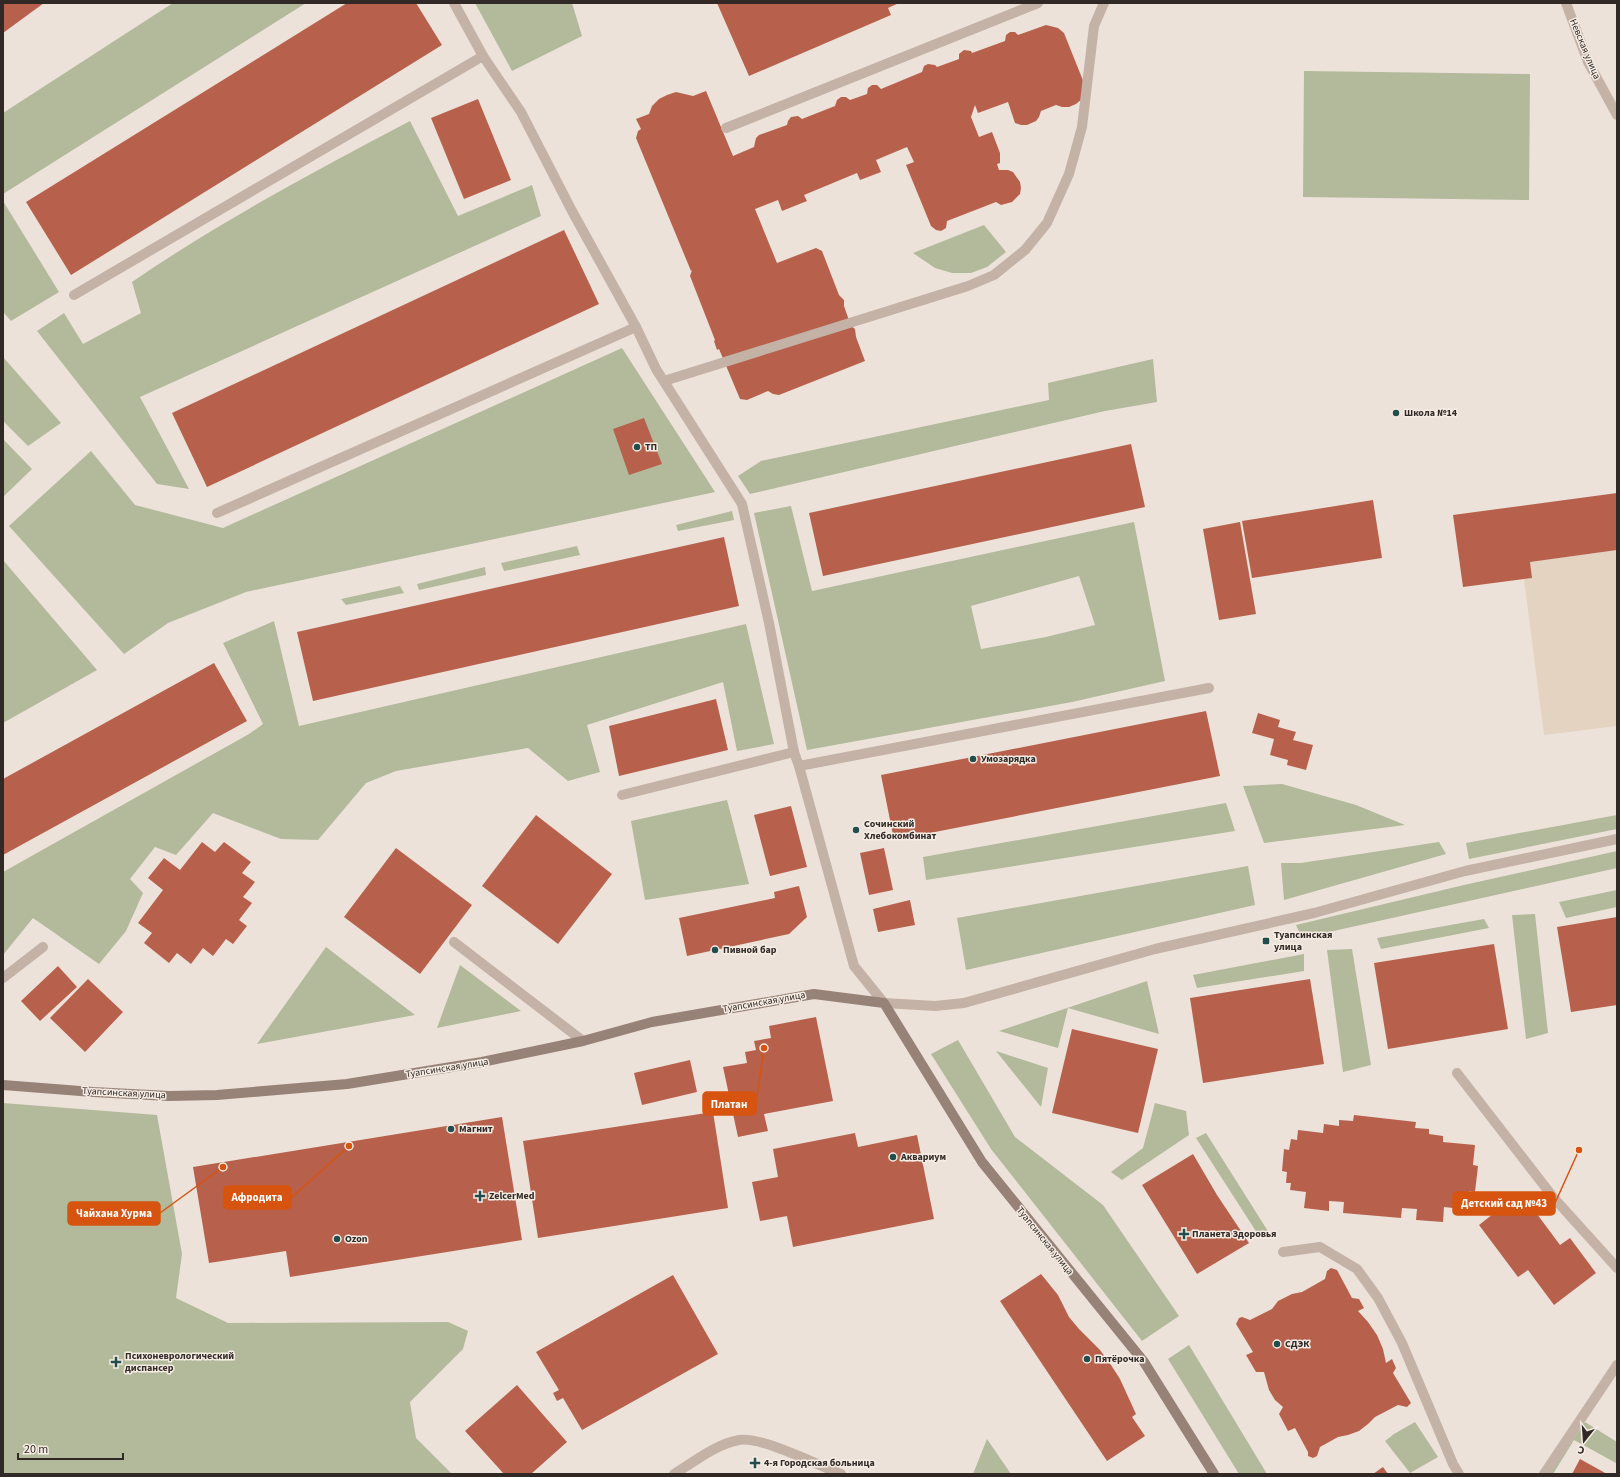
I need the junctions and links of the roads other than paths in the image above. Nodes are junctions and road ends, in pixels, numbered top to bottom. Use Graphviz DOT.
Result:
graph roads {
  1 [pos="454,3"];
  2 [pos="1038,3"];
  3 [pos="1104,3"];
  4 [pos="1566,3"];
  5 [pos="483,56"];
  6 [pos="1617,115"];
  7 [pos="726,128"];
  8 [pos="74,295"];
  9 [pos="636,327"];
  10 [pos="664,381"];
  11 [pos="218,513"];
  12 [pos="1209,688"];
  13 [pos="794,752"];
  14 [pos="799,766"];
  15 [pos="622,795"];
  16 [pos="1617,839"];
  17 [pos="454,942"];
  18 [pos="43,947"];
  19 [pos="3,978"];
  20 [pos="884,1003"];
  21 [pos="583,1041"];
  22 [pos="1457,1073"];
  23 [pos="3,1085"];
  24 [pos="1283,1252"];
  25 [pos="1617,1268"];
  26 [pos="1617,1365"];
  27 [pos="674,1474"];
  28 [pos="841,1474"];
  29 [pos="1214,1474"];
  30 [pos="1459,1474"];
  31 [pos="1544,1474"];
  1 -- 5 [label="street"];
  2 -- 7 [label="street"];
  3 -- 10 [label="street"];
  4 -- 6 [label="street, Невская улица"];
  5 -- 8 [label="street"];
  5 -- 9 [label="street"];
  9 -- 10 [label="street"];
  9 -- 11 [label="street"];
  10 -- 13 [label="street"];
  12 -- 14 [label="street"];
  13 -- 14 [label="street"];
  13 -- 15 [label="street"];
  14 -- 20 [label="street"];
  16 -- 20 [label="street, Туапсинская улица"];
  17 -- 21 [label="street"];
  18 -- 19 [label="street"];
  20 -- 21 [label="street, Туапсинская улица"];
  20 -- 29 [label="street, Туапсинская улица"];
  21 -- 23 [label="street, Туапсинская улица"];
  22 -- 25 [label="street"];
  24 -- 30 [label="street"];
  26 -- 31 [label="street"];
  27 -- 28 [label="street"];
}
